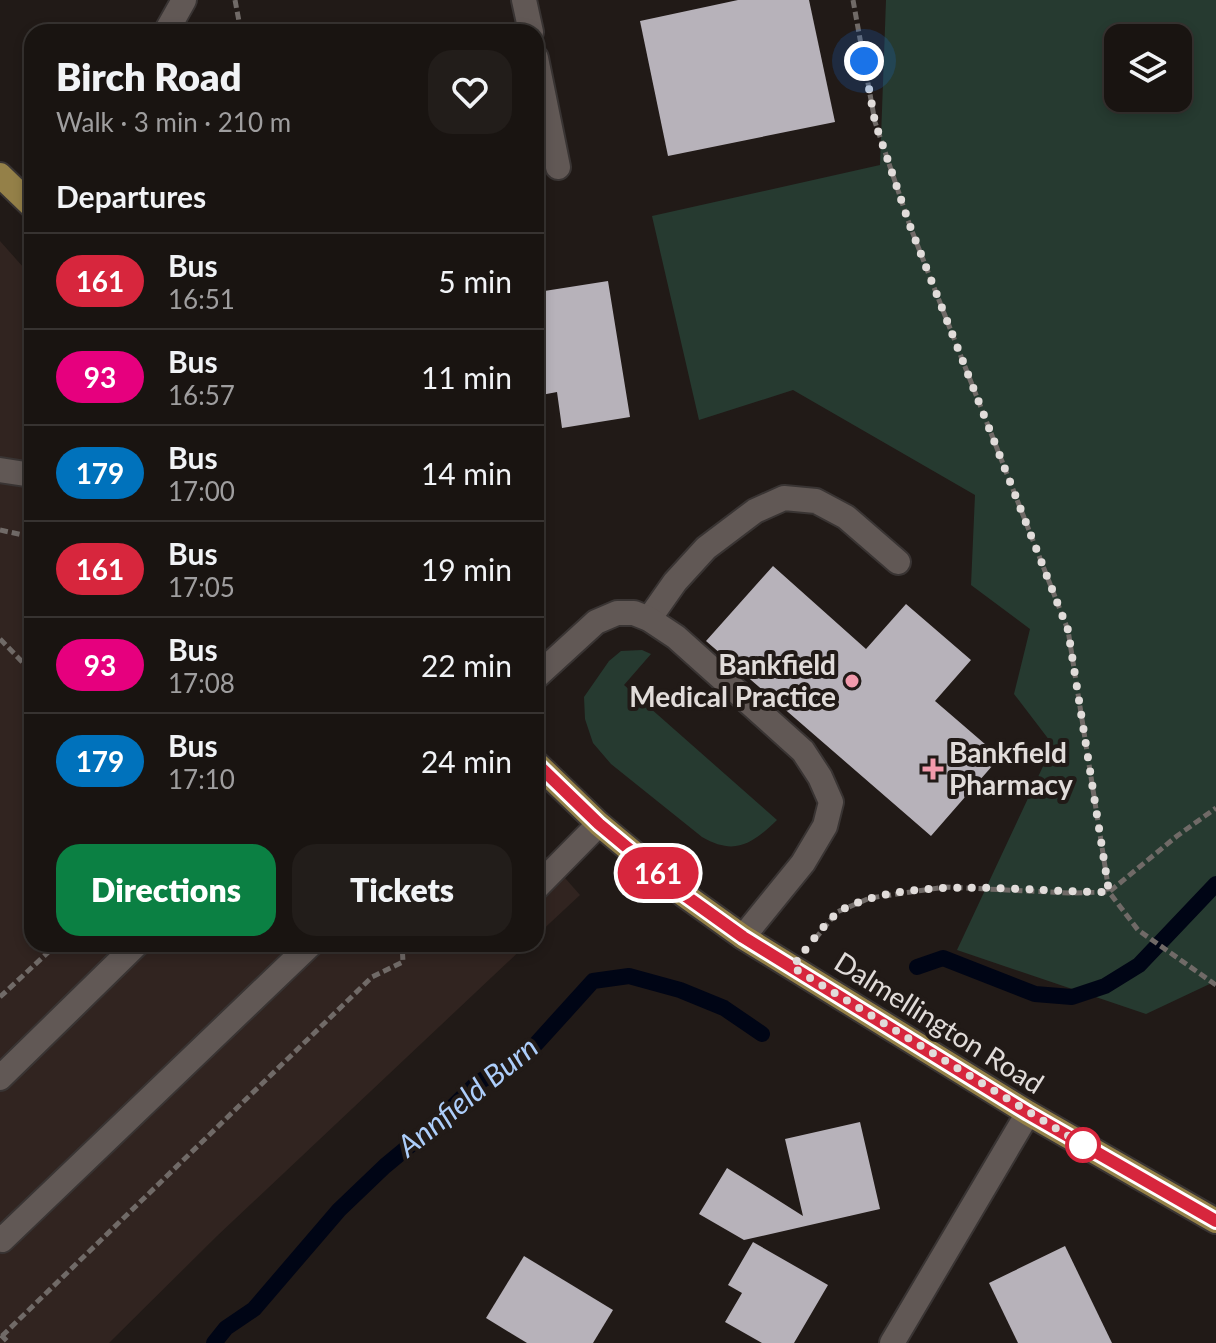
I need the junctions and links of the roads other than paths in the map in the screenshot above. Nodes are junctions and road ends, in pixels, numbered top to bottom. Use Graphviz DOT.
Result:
graph roads {
  1 [pos="184,0"];
  2 [pos="524,0"];
  3 [pos="170,24"];
  4 [pos="529,24"];
  5 [pos="544,98"];
  6 [pos="558,167"];
  7 [pos="0,175"];
  8 [pos="24,197"];
  9 [pos="0,470"];
  10 [pos="24,474"];
  11 [pos="898,562"];
  12 [pos="649,619"];
  13 [pos="544,670"];
  14 [pos="544,771"];
  15 [pos="599,824"];
  16 [pos="544,880"];
  17 [pos="743,937"];
  18 [pos="129,952"];
  19 [pos="303,952"];
  20 [pos="0,1078"];
  21 [pos="1028,1113"];
  22 [pos="1216,1221"];
  23 [pos="0,1238"];
  24 [pos="892,1343"];
  1 -- 3 [label="street"];
  2 -- 4 [label="street"];
  5 -- 6 [label="street"];
  7 -- 8 [label="main road"];
  9 -- 10 [label="street"];
  11 -- 12 [label="street"];
  12 -- 13 [label="street"];
  12 -- 17 [label="street"];
  14 -- 15 [label="main road, Dalmellington Road"];
  15 -- 16 [label="street"];
  15 -- 17 [label="main road, Dalmellington Road"];
  17 -- 21 [label="main road, Dalmellington Road"];
  18 -- 20 [label="street"];
  19 -- 23 [label="street"];
  21 -- 22 [label="main road, Dalmellington Road"];
  21 -- 24 [label="street"];
}
